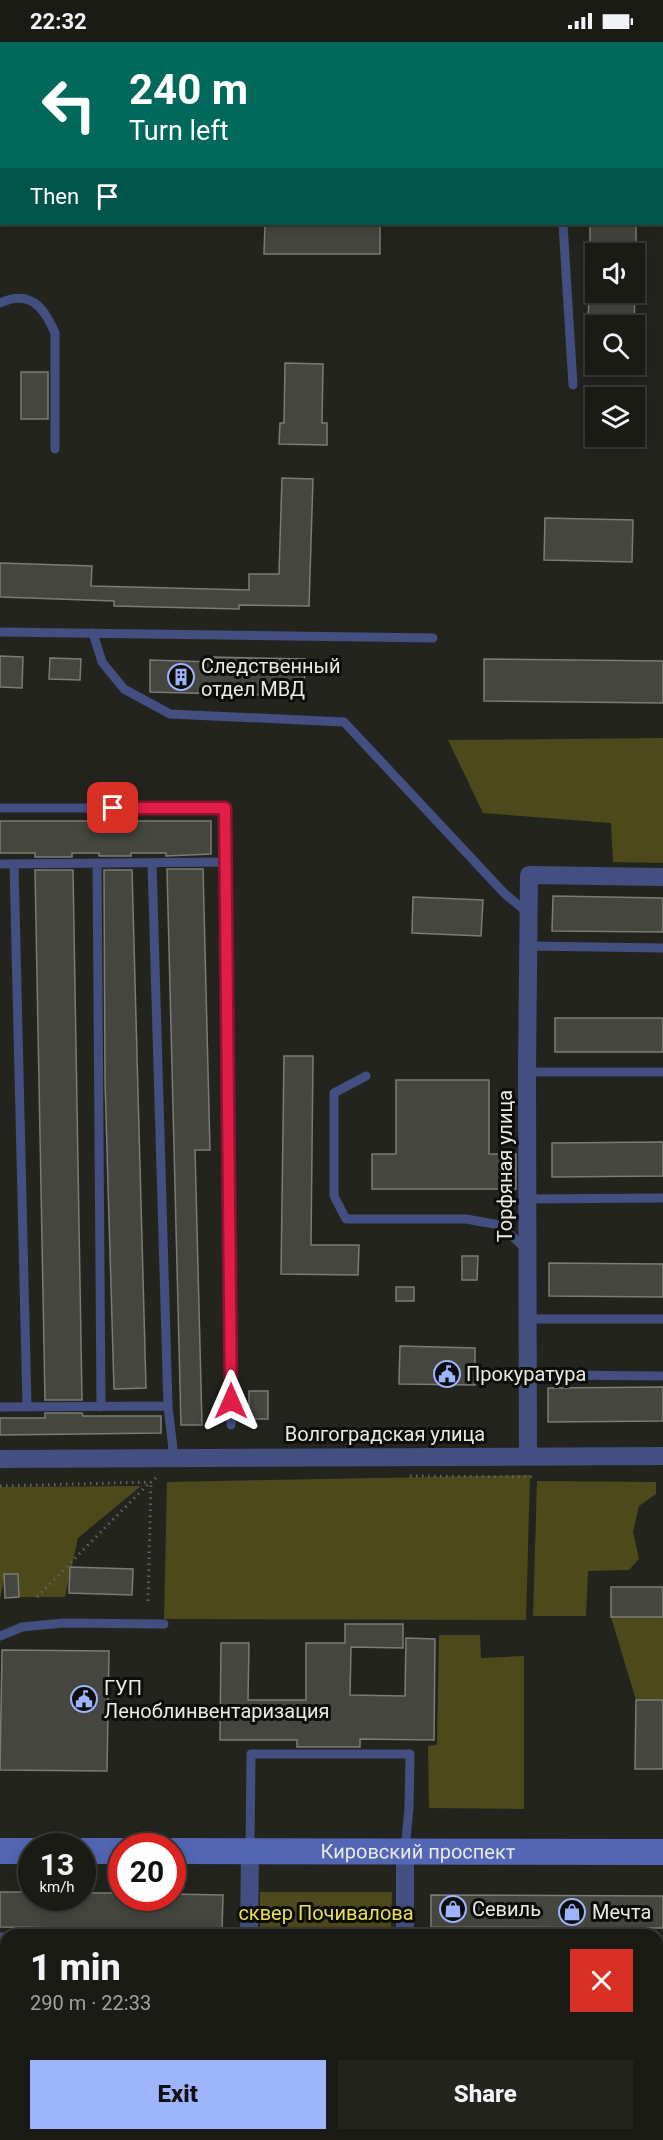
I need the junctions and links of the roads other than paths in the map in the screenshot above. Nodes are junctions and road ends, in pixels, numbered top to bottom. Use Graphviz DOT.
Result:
graph roads {
  1 [pos="563,225"];
  2 [pos="0,303"];
  3 [pos="573,386"];
  4 [pos="55,449"];
  5 [pos="0,632"];
  6 [pos="93,633"];
  7 [pos="433,638"];
  8 [pos="0,808"];
  9 [pos="152,862"];
  10 [pos="227,862"];
  11 [pos="97,863"];
  12 [pos="0,864"];
  13 [pos="14,864"];
  14 [pos="663,877"];
  15 [pos="528,913"];
  16 [pos="528,946"];
  17 [pos="663,948"];
  18 [pos="527,1072"];
  19 [pos="663,1072"];
  20 [pos="366,1076"];
  21 [pos="663,1198"];
  22 [pos="528,1199"];
  23 [pos="528,1251"];
  24 [pos="528,1319"];
  25 [pos="663,1319"];
  26 [pos="554,1375"];
  27 [pos="663,1376"];
  28 [pos="168,1406"];
  29 [pos="0,1407"];
  30 [pos="27,1407"];
  31 [pos="101,1407"];
  32 [pos="231,1425"];
  33 [pos="528,1456"];
  34 [pos="663,1456"];
  35 [pos="174,1458"];
  36 [pos="0,1459"];
  37 [pos="164,1624"];
  38 [pos="0,1636"];
  39 [pos="0,1851"];
  40 [pos="18,1851"];
  41 [pos="186,1851"];
  42 [pos="250,1851"];
  43 [pos="405,1852"];
  44 [pos="663,1852"];
  45 [pos="249,1929"];
  46 [pos="405,1929"];
  1 -- 3 [label="lane"];
  2 -- 4 [label="lane"];
  5 -- 6 [label="lane"];
  6 -- 7 [label="lane"];
  6 -- 15 [label="lane"];
  8 -- 10 [label="lane"];
  9 -- 10 [label="lane"];
  9 -- 11 [label="lane"];
  9 -- 28 [label="lane"];
  10 -- 32 [label="lane"];
  11 -- 13 [label="lane"];
  11 -- 31 [label="lane"];
  12 -- 13 [label="lane"];
  13 -- 30 [label="lane"];
  14 -- 15 [label="street, Торфяная улица"];
  15 -- 16 [label="street, Торфяная улица"];
  16 -- 17 [label="lane"];
  16 -- 18 [label="street, Торфяная улица"];
  18 -- 19 [label="lane"];
  18 -- 22 [label="street, Торфяная улица"];
  20 -- 23 [label="lane"];
  21 -- 22 [label="lane"];
  22 -- 23 [label="street, Торфяная улица"];
  23 -- 24 [label="street, Торфяная улица"];
  24 -- 25 [label="lane"];
  24 -- 33 [label="street, Торфяная улица"];
  26 -- 27 [label="lane"];
  28 -- 31 [label="lane"];
  28 -- 35 [label="lane"];
  29 -- 30 [label="lane"];
  30 -- 31 [label="lane"];
  33 -- 34 [label="street, Волгоградская улица"];
  33 -- 35 [label="street, Волгоградская улица"];
  35 -- 36 [label="street, Волгоградская улица"];
  37 -- 38 [label="lane"];
  39 -- 40 [label="main road"];
  41 -- 42 [label="main road, Кировский проспект"];
  42 -- 43 [label="main road, Кировский проспект"];
  42 -- 43 [label="lane"];
  42 -- 45 [label="street"];
  43 -- 44 [label="main road, Кировский проспект"];
  43 -- 46 [label="street"];
}
